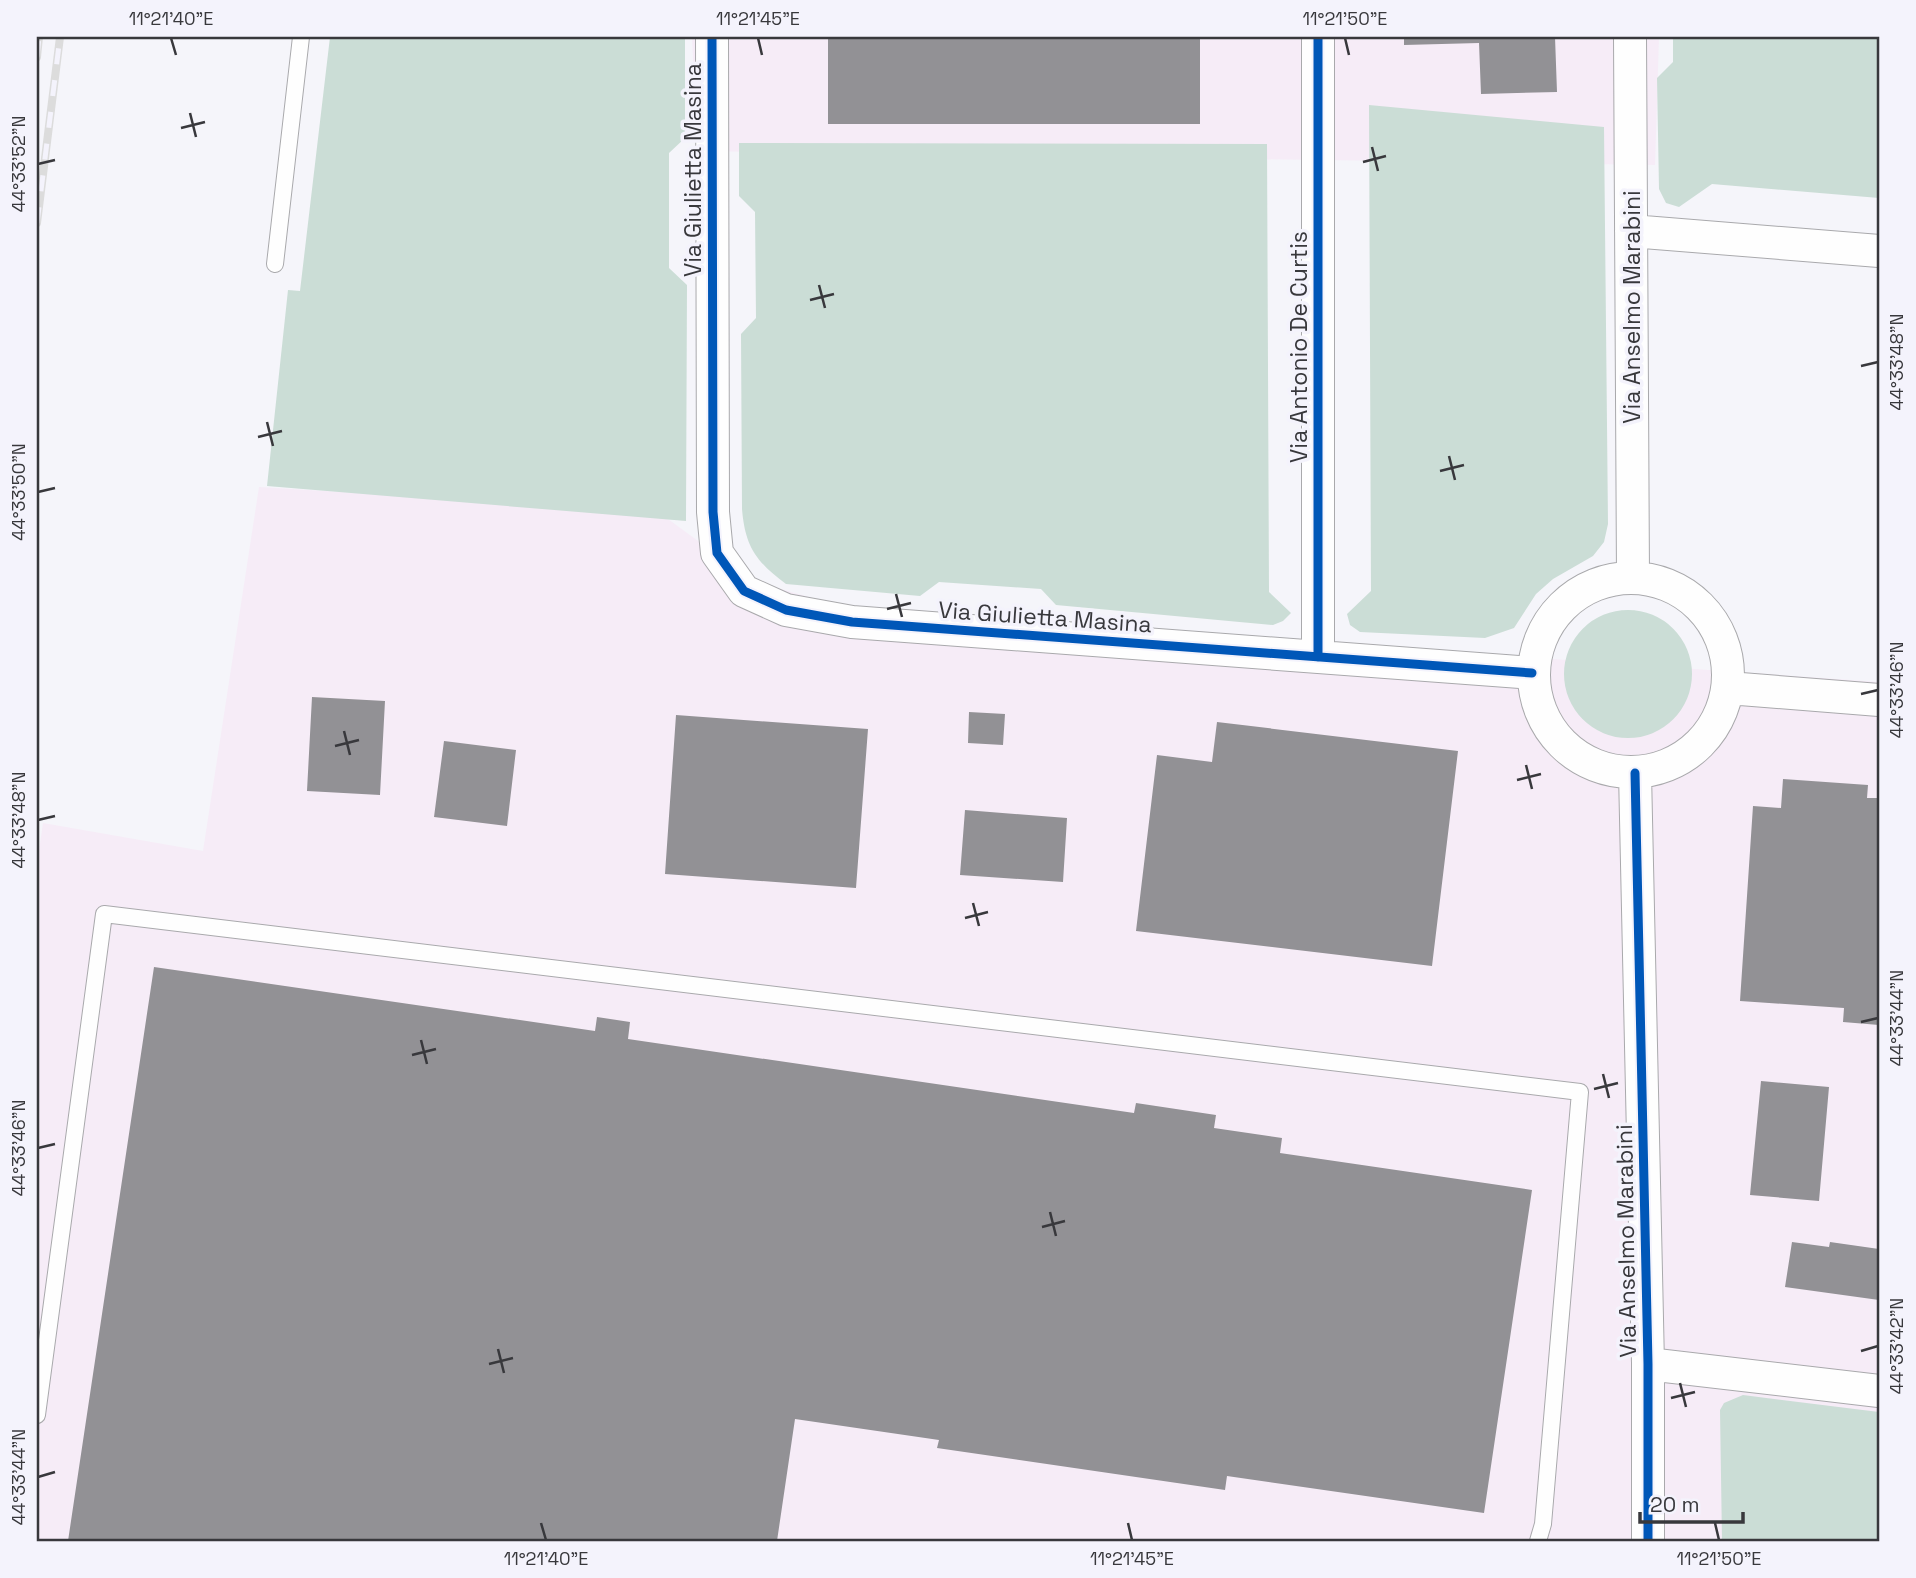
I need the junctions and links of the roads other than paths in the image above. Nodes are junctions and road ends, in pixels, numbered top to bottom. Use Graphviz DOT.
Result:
graph roads {
  1 [pos="302,37"];
  2 [pos="712,37"];
  3 [pos="1318,37"];
  4 [pos="1630,37"];
  5 [pos="1631,231"];
  6 [pos="1879,251"];
  7 [pos="275,264"];
  8 [pos="1633,577"];
  9 [pos="1318,657"];
  10 [pos="1532,673"];
  11 [pos="1728,688"];
  12 [pos="1879,700"];
  13 [pos="1635,773"];
  14 [pos="1648,1364"];
  15 [pos="1879,1391"];
  16 [pos="37,1415"];
  17 [pos="1538,1541"];
  18 [pos="1648,1541"];
  1 -- 7 [label="lane"];
  2 -- 9 [label="street, Via Giulietta Masina"];
  3 -- 9 [label="street, Via Antonio De Curtis"];
  4 -- 5 [label="street, Via Anselmo Marabini"];
  5 -- 6 [label="street"];
  5 -- 8 [label="street, Via Anselmo Marabini"];
  8 -- 10 [label="street"];
  8 -- 11 [label="street"];
  9 -- 10 [label="street, Via Giulietta Masina"];
  10 -- 13 [label="street"];
  11 -- 12 [label="street"];
  11 -- 13 [label="street"];
  13 -- 14 [label="street, Via Anselmo Marabini"];
  14 -- 15 [label="street"];
  14 -- 18 [label="street, Via Anselmo Marabini"];
  16 -- 17 [label="lane"];
}
